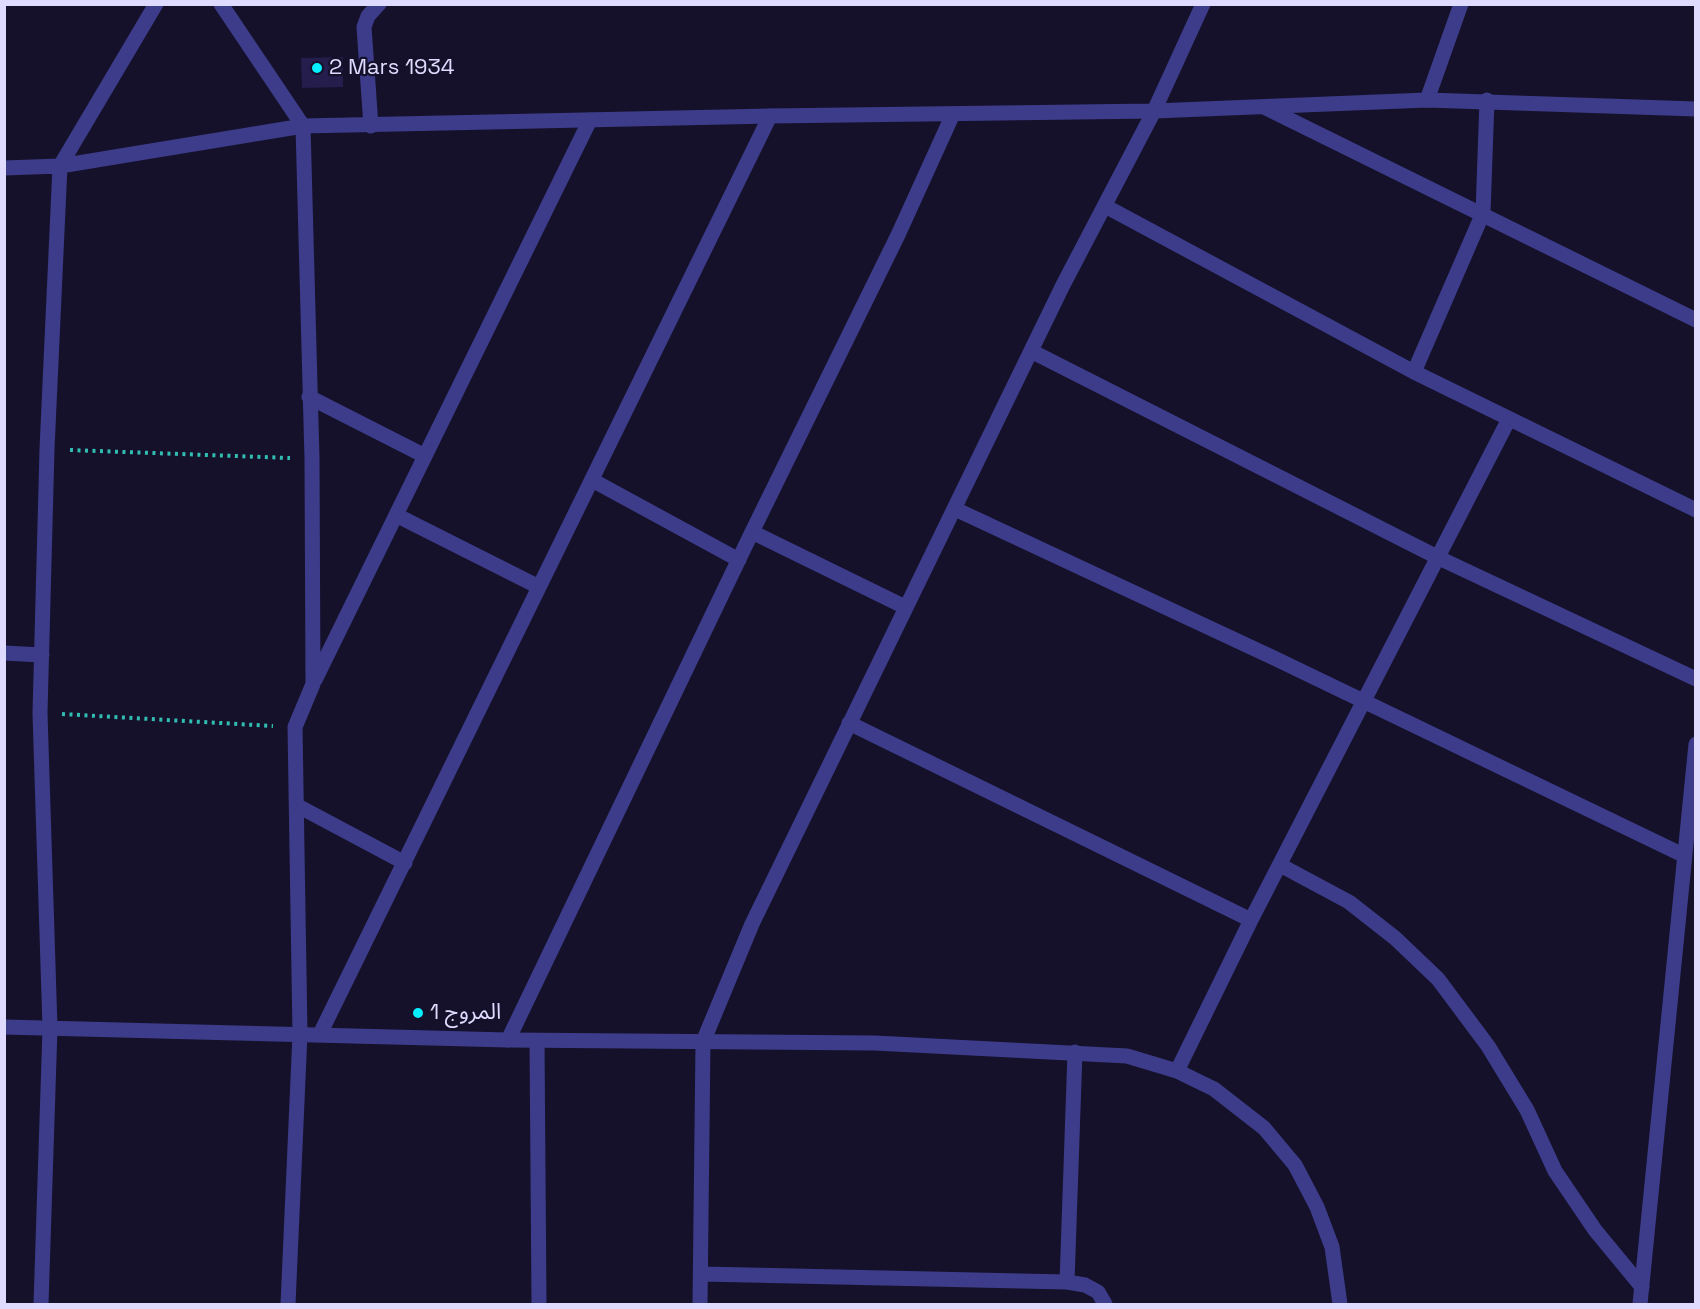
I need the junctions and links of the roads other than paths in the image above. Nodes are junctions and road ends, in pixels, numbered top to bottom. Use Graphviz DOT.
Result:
graph roads {
  1 [pos="156,4"];
  2 [pos="221,4"];
  3 [pos="379,4"];
  4 [pos="1203,4"];
  5 [pos="1461,4"];
  6 [pos="1427,100"];
  7 [pos="1487,100"];
  8 [pos="1264,107"];
  9 [pos="1695,108"];
  10 [pos="1154,111"];
  11 [pos="953,114"];
  12 [pos="770,116"];
  13 [pos="590,120"];
  14 [pos="303,126"];
  15 [pos="371,126"];
  16 [pos="60,166"];
  17 [pos="4,168"];
  18 [pos="1105,206"];
  19 [pos="1483,213"];
  20 [pos="1695,320"];
  21 [pos="1031,351"];
  22 [pos="1414,372"];
  23 [pos="309,398"];
  24 [pos="1509,419"];
  25 [pos="425,456"];
  26 [pos="592,480"];
  27 [pos="955,510"];
  28 [pos="1695,510"];
  29 [pos="396,515"];
  30 [pos="752,532"];
  31 [pos="1439,558"];
  32 [pos="739,560"];
  33 [pos="539,587"];
  34 [pos="905,608"];
  35 [pos="4,653"];
  36 [pos="42,655"];
  37 [pos="1695,679"];
  38 [pos="313,684"];
  39 [pos="1363,703"];
  40 [pos="849,723"];
  41 [pos="1695,744"];
  42 [pos="297,806"];
  43 [pos="1683,855"];
  44 [pos="405,863"];
  45 [pos="1280,865"];
  46 [pos="1251,920"];
  47 [pos="4,1027"];
  48 [pos="50,1028"];
  49 [pos="300,1034"];
  50 [pos="320,1034"];
  51 [pos="508,1040"];
  52 [pos="537,1041"];
  53 [pos="703,1042"];
  54 [pos="1074,1052"];
  55 [pos="1177,1071"];
  56 [pos="702,1274"];
  57 [pos="1067,1282"];
  58 [pos="1642,1287"];
  59 [pos="40,1305"];
  60 [pos="288,1305"];
  61 [pos="539,1305"];
  62 [pos="700,1305"];
  63 [pos="1105,1305"];
  64 [pos="1340,1305"];
  65 [pos="1640,1305"];
  1 -- 16 [label="street"];
  2 -- 14 [label="street"];
  3 -- 15 [label="street"];
  4 -- 10 [label="street"];
  5 -- 6 [label="street"];
  6 -- 7 [label="street"];
  6 -- 8 [label="street"];
  7 -- 9 [label="street"];
  7 -- 19 [label="street"];
  8 -- 10 [label="street"];
  8 -- 19 [label="street"];
  10 -- 11 [label="street"];
  10 -- 18 [label="street"];
  11 -- 12 [label="street"];
  11 -- 30 [label="street"];
  12 -- 13 [label="street"];
  12 -- 26 [label="street"];
  13 -- 15 [label="street"];
  13 -- 25 [label="street"];
  14 -- 15 [label="street"];
  14 -- 16 [label="street"];
  14 -- 23 [label="street"];
  16 -- 17 [label="street"];
  16 -- 36 [label="street"];
  18 -- 21 [label="street"];
  18 -- 22 [label="street"];
  19 -- 20 [label="street"];
  19 -- 22 [label="street"];
  21 -- 27 [label="street"];
  21 -- 31 [label="street"];
  22 -- 24 [label="street"];
  23 -- 25 [label="street"];
  23 -- 38 [label="street"];
  24 -- 28 [label="street"];
  24 -- 31 [label="street"];
  25 -- 29 [label="street"];
  26 -- 32 [label="street"];
  26 -- 33 [label="street"];
  27 -- 34 [label="street"];
  27 -- 39 [label="street"];
  29 -- 33 [label="street"];
  29 -- 38 [label="street"];
  30 -- 32 [label="street"];
  30 -- 34 [label="street"];
  31 -- 37 [label="street"];
  31 -- 39 [label="street"];
  32 -- 51 [label="street"];
  33 -- 44 [label="street"];
  34 -- 40 [label="street"];
  35 -- 36 [label="street"];
  36 -- 48 [label="street"];
  38 -- 42 [label="street"];
  39 -- 43 [label="street"];
  39 -- 45 [label="street"];
  40 -- 46 [label="street"];
  40 -- 53 [label="street"];
  41 -- 43 [label="street"];
  42 -- 44 [label="street"];
  42 -- 49 [label="street"];
  43 -- 58 [label="street"];
  44 -- 50 [label="street"];
  45 -- 46 [label="street"];
  45 -- 58 [label="street"];
  46 -- 55 [label="street"];
  47 -- 48 [label="street"];
  48 -- 49 [label="street"];
  48 -- 59 [label="street"];
  49 -- 50 [label="street"];
  49 -- 60 [label="street"];
  50 -- 51 [label="street"];
  51 -- 52 [label="street"];
  52 -- 53 [label="street"];
  52 -- 61 [label="street"];
  53 -- 54 [label="street"];
  53 -- 56 [label="street"];
  54 -- 55 [label="street"];
  54 -- 57 [label="street"];
  55 -- 64 [label="street"];
  56 -- 57 [label="street"];
  56 -- 62 [label="street"];
  57 -- 63 [label="street"];
  58 -- 65 [label="street"];
}
